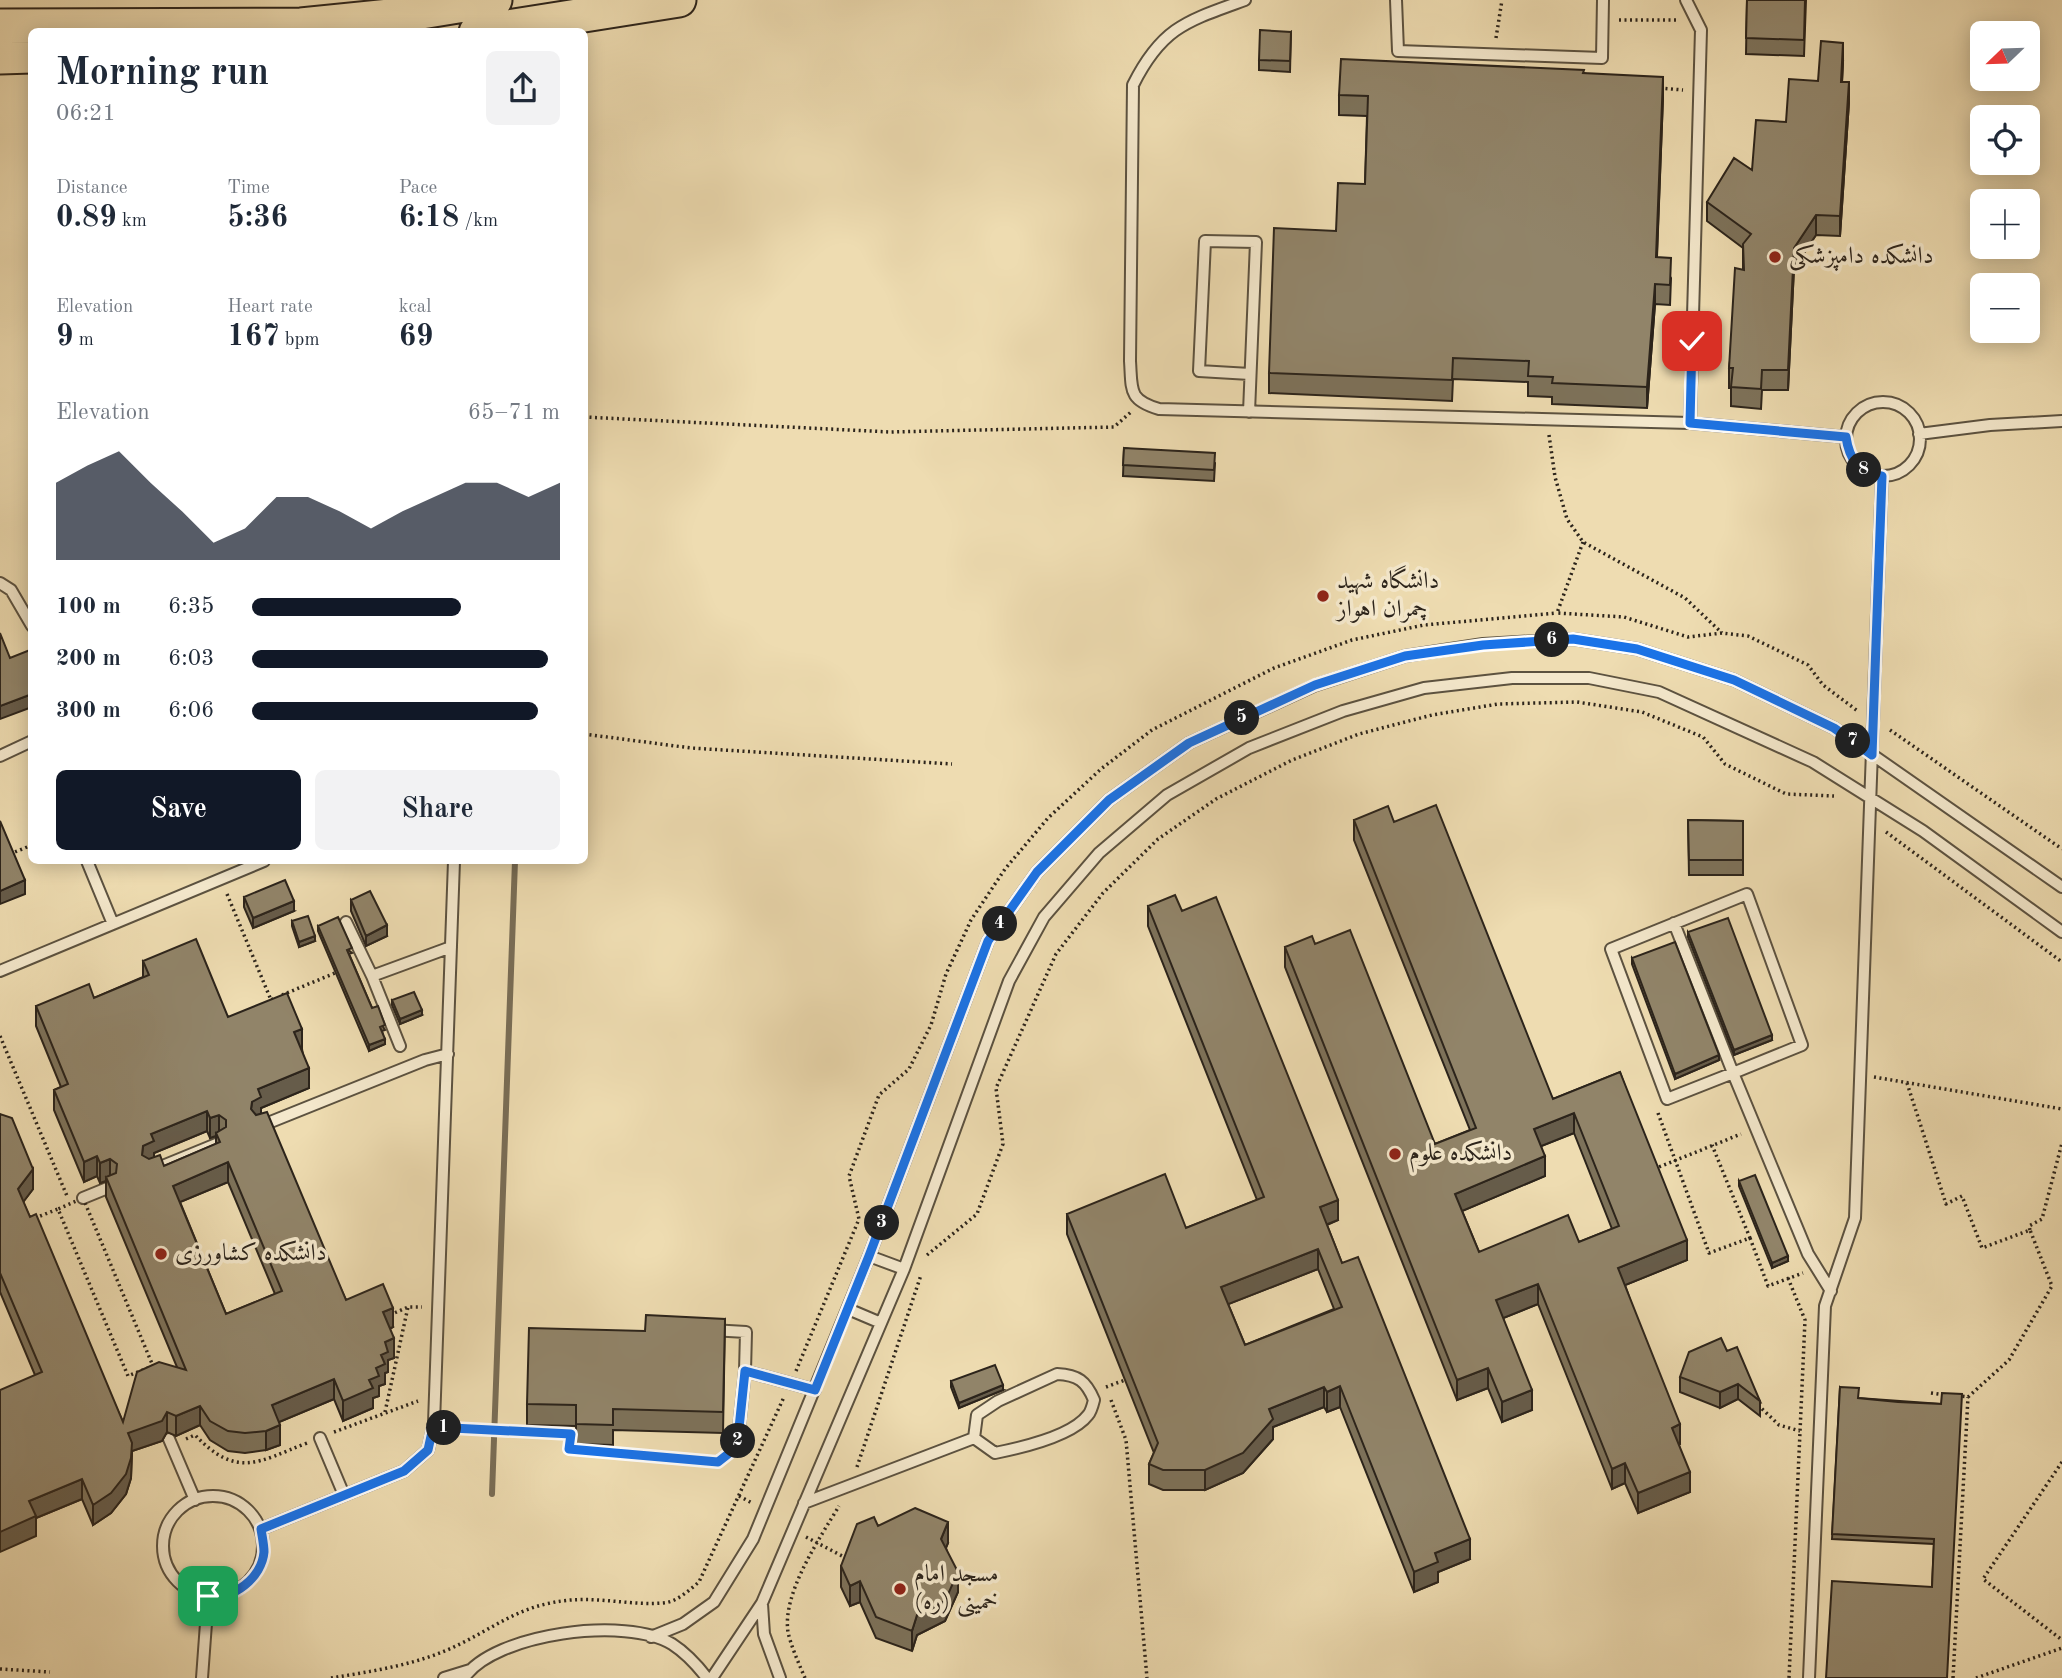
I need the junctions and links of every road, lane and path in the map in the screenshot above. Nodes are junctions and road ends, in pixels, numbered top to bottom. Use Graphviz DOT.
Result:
graph roads {
  1 [pos="495,0"];
  2 [pos="679,0"];
  3 [pos="1245,0"];
  4 [pos="1396,0"];
  5 [pos="1502,0"];
  6 [pos="1603,0"];
  7 [pos="1686,0"];
  8 [pos="1696,19"];
  9 [pos="1602,21"];
  10 [pos="0,26"];
  11 [pos="501,28"];
  12 [pos="1493,54"];
  13 [pos="28,56"];
  14 [pos="0,57"];
  15 [pos="1659,88"];
  16 [pos="1699,92"];
  17 [pos="1250,374"];
  18 [pos="1141,404"];
  19 [pos="1249,412"];
  20 [pos="588,417"];
  21 [pos="1548,419"];
  22 [pos="2062,421"];
  23 [pos="1690,423"];
  24 [pos="1919,434"];
  25 [pos="1846,437"];
  26 [pos="1882,476"];
  27 [pos="1583,542"];
  28 [pos="0,583"];
  29 [pos="28,619"];
  30 [pos="1722,633"];
  31 [pos="1874,720"];
  32 [pos="588,735"];
  33 [pos="28,743"];
  34 [pos="1872,755"];
  35 [pos="0,756"];
  36 [pos="952,764"];
  37 [pos="1870,798"];
  38 [pos="1870,820"];
  39 [pos="28,846"];
  40 [pos="2062,849"];
  41 [pos="8,854"];
  42 [pos="88,864"];
  43 [pos="257,864"];
  44 [pos="454,864"];
  45 [pos="220,879"];
  46 [pos="2062,887"];
  47 [pos="346,922"];
  48 [pos="1674,923"];
  49 [pos="113,924"];
  50 [pos="2062,932"];
  51 [pos="451,947"];
  52 [pos="364,960"];
  53 [pos="2062,962"];
  54 [pos="0,971"];
  55 [pos="372,976"];
  56 [pos="271,1000"];
  57 [pos="275,1008"];
  58 [pos="0,1036"];
  59 [pos="400,1046"];
  60 [pos="447,1054"];
  61 [pos="1732,1073"];
  62 [pos="1860,1075"];
  63 [pos="1907,1083"];
  64 [pos="1657,1108"];
  65 [pos="2062,1109"];
  66 [pos="258,1127"];
  67 [pos="1756,1128"];
  68 [pos="219,1143"];
  69 [pos="2062,1143"];
  70 [pos="1712,1145"];
  71 [pos="1676,1160"];
  72 [pos="1651,1170"];
  73 [pos="149,1171"];
  74 [pos="110,1187"];
  75 [pos="83,1198"];
  76 [pos="70,1204"];
  77 [pos="58,1209"];
  78 [pos="24,1223"];
  79 [pos="2030,1230"];
  80 [pos="1750,1238"];
  81 [pos="869,1256"];
  82 [pos="1816,1268"];
  83 [pos="904,1269"];
  84 [pos="1788,1279"];
  85 [pos="1830,1291"];
  86 [pos="438,1306"];
  87 [pos="408,1307"];
  88 [pos="848,1309"];
  89 [pos="388,1316"];
  90 [pos="881,1323"];
  91 [pos="696,1330"];
  92 [pos="141,1371"];
  93 [pos="745,1371"];
  94 [pos="144,1379"];
  95 [pos="1125,1380"];
  96 [pos="1106,1387"];
  97 [pos="815,1390"];
  98 [pos="1091,1393"];
  99 [pos="1931,1393"];
  100 [pos="1968,1397"];
  101 [pos="435,1401"];
  102 [pos="1756,1402"];
  103 [pos="384,1412"];
  104 [pos="433,1427"];
  105 [pos="1800,1432"];
  106 [pos="1820,1434"];
  107 [pos="320,1438"];
  108 [pos="974,1438"];
  109 [pos="170,1442"];
  110 [pos="737,1447"];
  111 [pos="2062,1462"];
  112 [pos="851,1485"];
  113 [pos="344,1495"];
  114 [pos="195,1500"];
  115 [pos="804,1503"];
  116 [pos="261,1529"];
  117 [pos="208,1596"];
  118 [pos="762,1603"];
  119 [pos="651,1637"];
  120 [pos="2062,1640"];
  121 [pos="2062,1648"];
  122 [pos="0,1669"];
  123 [pos="50,1672"];
  124 [pos="467,1674"];
  125 [pos="202,1678"];
  126 [pos="444,1678"];
  127 [pos="709,1678"];
  128 [pos="780,1678"];
  129 [pos="805,1678"];
  130 [pos="1147,1678"];
  131 [pos="1789,1678"];
  132 [pos="1809,1678"];
  133 [pos="1953,1678"];
  134 [pos="1976,1678"];
  1 -- 10 [label="main road"];
  2 -- 11 [label="main road"];
  3 -- 18 [label="lane"];
  4 -- 12 [label="lane"];
  5 -- 12 [label="path"];
  6 -- 9 [label="lane"];
  7 -- 8 [label="lane"];
  8 -- 9 [label="path"];
  8 -- 16 [label="lane"];
  9 -- 12 [label="lane"];
  13 -- 14 [label="main road"];
  15 -- 16 [label="path"];
  16 -- 23 [label="lane"];
  17 -- 17 [label="lane"];
  17 -- 19 [label="lane"];
  18 -- 19 [label="lane"];
  18 -- 20 [label="path"];
  19 -- 21 [label="lane"];
  21 -- 23 [label="lane"];
  21 -- 27 [label="path"];
  22 -- 24 [label="lane"];
  23 -- 25 [label="lane"];
  24 -- 25 [label="lane"];
  24 -- 26 [label="lane"];
  25 -- 26 [label="lane"];
  26 -- 31 [label="lane"];
  27 -- 30 [label="path"];
  27 -- 30 [label="path"];
  28 -- 29 [label="lane"];
  30 -- 31 [label="path"];
  31 -- 34 [label="lane"];
  31 -- 40 [label="path"];
  32 -- 36 [label="path"];
  33 -- 35 [label="lane"];
  34 -- 37 [label="lane"];
  34 -- 46 [label="lane"];
  34 -- 81 [label="lane"];
  37 -- 38 [label="lane"];
  37 -- 50 [label="lane"];
  37 -- 83 [label="lane"];
  38 -- 53 [label="path"];
  38 -- 62 [label="lane"];
  38 -- 112 [label="path"];
  39 -- 41 [label="path"];
  42 -- 49 [label="lane"];
  43 -- 45 [label="lane"];
  44 -- 51 [label="lane"];
  45 -- 49 [label="lane"];
  45 -- 56 [label="path"];
  47 -- 52 [label="lane"];
  48 -- 61 [label="lane"];
  48 -- 61 [label="lane"];
  48 -- 61 [label="lane"];
  49 -- 54 [label="lane"];
  51 -- 55 [label="lane"];
  51 -- 60 [label="lane"];
  52 -- 55 [label="lane"];
  52 -- 56 [label="path"];
  55 -- 59 [label="lane"];
  56 -- 57 [label="path"];
  58 -- 76 [label="path"];
  60 -- 66 [label="lane"];
  60 -- 86 [label="lane"];
  61 -- 67 [label="lane"];
  62 -- 63 [label="path"];
  62 -- 85 [label="lane"];
  63 -- 65 [label="path"];
  63 -- 79 [label="path"];
  64 -- 71 [label="path"];
  67 -- 70 [label="path"];
  67 -- 82 [label="lane"];
  68 -- 73 [label="lane"];
  69 -- 79 [label="path"];
  70 -- 71 [label="path"];
  70 -- 80 [label="path"];
  71 -- 72 [label="path"];
  71 -- 80 [label="path"];
  74 -- 75 [label="lane"];
  75 -- 76 [label="path"];
  75 -- 92 [label="path"];
  76 -- 77 [label="path"];
  77 -- 78 [label="path"];
  77 -- 92 [label="path"];
  79 -- 100 [label="path"];
  80 -- 84 [label="path"];
  81 -- 83 [label="lane"];
  81 -- 88 [label="lane"];
  82 -- 84 [label="path"];
  82 -- 85 [label="lane"];
  83 -- 90 [label="lane"];
  84 -- 105 [label="path"];
  85 -- 106 [label="lane"];
  86 -- 87 [label="path"];
  86 -- 101 [label="lane"];
  87 -- 89 [label="path"];
  87 -- 103 [label="path"];
  88 -- 90 [label="lane"];
  88 -- 97 [label="lane"];
  90 -- 115 [label="lane"];
  91 -- 93 [label="lane"];
  92 -- 94 [label="path"];
  93 -- 97 [label="lane"];
  93 -- 110 [label="lane"];
  95 -- 96 [label="path"];
  96 -- 98 [label="path"];
  96 -- 130 [label="path"];
  97 -- 119 [label="lane"];
  98 -- 108 [label="lane"];
  98 -- 108 [label="lane"];
  99 -- 100 [label="path"];
  100 -- 133 [label="path"];
  101 -- 103 [label="path"];
  101 -- 104 [label="lane"];
  102 -- 105 [label="path"];
  103 -- 107 [label="path"];
  104 -- 110 [label="path"];
  104 -- 113 [label="lane"];
  105 -- 106 [label="path"];
  105 -- 131 [label="path"];
  106 -- 132 [label="lane"];
  107 -- 109 [label="path"];
  107 -- 113 [label="lane"];
  108 -- 112 [label="lane"];
  109 -- 114 [label="lane"];
  111 -- 120 [label="path"];
  112 -- 115 [label="lane"];
  112 -- 129 [label="path"];
  113 -- 116 [label="lane"];
  114 -- 116 [label="lane"];
  114 -- 117 [label="lane"];
  115 -- 118 [label="lane"];
  116 -- 117 [label="lane"];
  117 -- 125 [label="lane"];
  118 -- 127 [label="lane"];
  118 -- 128 [label="lane"];
  119 -- 124 [label="lane"];
  119 -- 127 [label="lane"];
  121 -- 134 [label="path"];
  122 -- 123 [label="path"];
  124 -- 126 [label="lane"];
}
